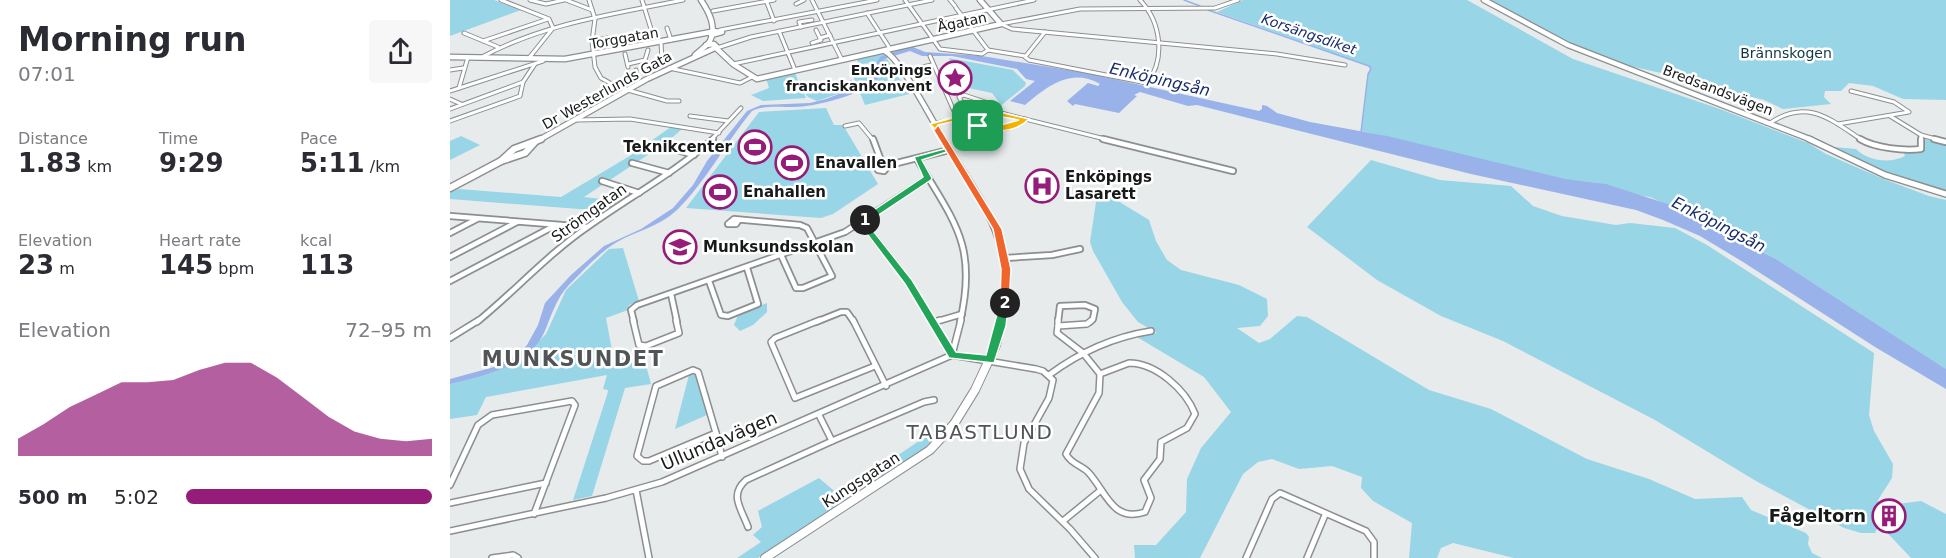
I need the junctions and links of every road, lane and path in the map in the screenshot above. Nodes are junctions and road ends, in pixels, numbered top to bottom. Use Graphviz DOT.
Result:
graph roads {
  1 [pos="501,0"];
  2 [pos="530,0"];
  3 [pos="565,0"];
  4 [pos="589,0"];
  5 [pos="642,0"];
  6 [pos="683,0"];
  7 [pos="701,0"];
  8 [pos="774,0"];
  9 [pos="804,0"];
  10 [pos="812,0"];
  11 [pos="877,0"];
  12 [pos="905,0"];
  13 [pos="932,0"];
  14 [pos="950,0"];
  15 [pos="980,0"];
  16 [pos="1034,0"];
  17 [pos="1140,0"];
  18 [pos="1238,0"];
  19 [pos="1484,0"];
  20 [pos="766,1"];
  21 [pos="859,2"];
  22 [pos="796,4"];
  23 [pos="908,5"];
  24 [pos="646,8"];
  25 [pos="1148,8"];
  26 [pos="592,10"];
  27 [pos="988,10"];
  28 [pos="713,12"];
  29 [pos="818,12"];
  30 [pos="867,13"];
  31 [pos="961,15"];
  32 [pos="549,19"];
  33 [pos="595,19"];
  34 [pos="812,20"];
  35 [pos="774,21"];
  36 [pos="823,22"];
  37 [pos="791,24"];
  38 [pos="922,24"];
  39 [pos="1001,24"];
  40 [pos="800,25"];
  41 [pos="554,27"];
  42 [pos="667,28"];
  43 [pos="651,29"];
  44 [pos="816,30"];
  45 [pos="974,30"];
  46 [pos="779,31"];
  47 [pos="712,32"];
  48 [pos="719,32"];
  49 [pos="1045,32"];
  50 [pos="464,33"];
  51 [pos="879,33"];
  52 [pos="830,35"];
  53 [pos="608,38"];
  54 [pos="820,38"];
  55 [pos="932,39"];
  56 [pos="670,40"];
  57 [pos="483,41"];
  58 [pos="592,41"];
  59 [pos="661,42"];
  60 [pos="812,42"];
  61 [pos="833,43"];
  62 [pos="1158,43"];
  63 [pos="498,47"];
  64 [pos="712,48"];
  65 [pos="648,50"];
  66 [pos="988,50"];
  67 [pos="889,51"];
  68 [pos="788,52"];
  69 [pos="625,54"];
  70 [pos="594,55"];
  71 [pos="930,56"];
  72 [pos="1025,56"];
  73 [pos="450,57"];
  74 [pos="468,57"];
  75 [pos="482,57"];
  76 [pos="529,58"];
  77 [pos="842,60"];
  78 [pos="543,62"];
  79 [pos="662,62"];
  80 [pos="534,64"];
  81 [pos="733,64"];
  82 [pos="932,64"];
  83 [pos="1345,65"];
  84 [pos="463,68"];
  85 [pos="669,68"];
  86 [pos="450,70"];
  87 [pos="636,70"];
  88 [pos="795,70"];
  89 [pos="903,71"];
  90 [pos="752,77"];
  91 [pos="636,78"];
  92 [pos="523,82"];
  93 [pos="459,88"];
  94 [pos="629,90"];
  95 [pos="450,91"];
  96 [pos="1851,91"];
  97 [pos="450,99"];
  98 [pos="679,101"];
  99 [pos="984,102"];
  100 [pos="461,104"];
  101 [pos="741,108"];
  102 [pos="450,109"];
  103 [pos="986,112"];
  104 [pos="690,116"];
  105 [pos="1890,116"];
  106 [pos="955,118"];
  107 [pos="1025,119"];
  108 [pos="576,120"];
  109 [pos="450,121"];
  110 [pos="728,122"];
  111 [pos="1770,123"];
  112 [pos="934,124"];
  113 [pos="1838,124"];
  114 [pos="845,126"];
  115 [pos="992,128"];
  116 [pos="982,131"];
  117 [pos="719,133"];
  118 [pos="1921,135"];
  119 [pos="1946,142"];
  120 [pos="659,145"];
  121 [pos="949,150"];
  122 [pos="694,155"];
  123 [pos="917,159"];
  124 [pos="632,163"];
  125 [pos="1233,171"];
  126 [pos="669,173"];
  127 [pos="928,178"];
  128 [pos="602,182"];
  129 [pos="450,188"];
  130 [pos="639,193"];
  131 [pos="1946,194"];
  132 [pos="450,216"];
  133 [pos="477,219"];
  134 [pos="738,221"];
  135 [pos="518,222"];
  136 [pos="862,222"];
  137 [pos="556,225"];
  138 [pos="587,227"];
  139 [pos="450,233"];
  140 [pos="816,243"];
  141 [pos="1080,249"];
  142 [pos="781,255"];
  143 [pos="450,257"];
  144 [pos="1005,258"];
  145 [pos="747,268"];
  146 [pos="450,281"];
  147 [pos="709,281"];
  148 [pos="670,294"];
  149 [pos="962,314"];
  150 [pos="934,322"];
  151 [pos="1057,326"];
  152 [pos="1151,331"];
  153 [pos="450,338"];
  154 [pos="1083,353"];
  155 [pos="952,355"];
  156 [pos="990,360"];
  157 [pos="876,366"];
  158 [pos="1100,374"];
  159 [pos="1049,375"];
  160 [pos="886,386"];
  161 [pos="934,400"];
  162 [pos="819,415"];
  163 [pos="717,433"];
  164 [pos="832,441"];
  165 [pos="722,457"];
  166 [pos="546,483"];
  167 [pos="450,485"];
  168 [pos="636,490"];
  169 [pos="1101,490"];
  170 [pos="450,503"];
  171 [pos="534,514"];
  172 [pos="1325,515"];
  173 [pos="1063,521"];
  174 [pos="748,527"];
  175 [pos="450,531"];
  176 [pos="492,558"];
  177 [pos="518,558"];
  178 [pos="649,558"];
  179 [pos="765,558"];
  180 [pos="1095,558"];
  181 [pos="1246,558"];
  182 [pos="1306,558"];
  183 [pos="1374,558"];
  1 -- 32 [label="street"];
  2 -- 3 [label="street"];
  3 -- 26 [label="street"];
  4 -- 26 [label="street"];
  5 -- 24 [label="street"];
  6 -- 24 [label="street"];
  7 -- 47 [label="main road"];
  8 -- 20 [label="street"];
  9 -- 22 [label="street"];
  10 -- 29 [label="street"];
  11 -- 21 [label="street"];
  12 -- 23 [label="street"];
  13 -- 23 [label="street"];
  14 -- 31 [label="street"];
  15 -- 27 [label="street"];
  16 -- 27 [label="street"];
  17 -- 25 [label="street"];
  18 -- 25 [label="street, Ågatan"];
  19 -- 111 [label="street, Bredsandsvägen"];
  20 -- 28 [label="street"];
  20 -- 35 [label="street"];
  21 -- 29 [label="street"];
  23 -- 30 [label="street"];
  23 -- 38 [label="street"];
  24 -- 33 [label="street"];
  24 -- 43 [label="street"];
  25 -- 39 [label="street, Ågatan"];
  25 -- 62 [label="street"];
  26 -- 33 [label="street"];
  27 -- 31 [label="street"];
  27 -- 39 [label="street"];
  29 -- 35 [label="street"];
  29 -- 36 [label="street"];
  30 -- 36 [label="street"];
  30 -- 51 [label="street, Kungsgatan"];
  31 -- 38 [label="street"];
  31 -- 45 [label="street"];
  32 -- 41 [label="street"];
  32 -- 57 [label="street"];
  33 -- 41 [label="street"];
  33 -- 58 [label="street"];
  34 -- 40 [label="street"];
  35 -- 48 [label="street"];
  36 -- 40 [label="street"];
  36 -- 52 [label="street"];
  37 -- 40 [label="street"];
  38 -- 51 [label="street"];
  38 -- 55 [label="street"];
  39 -- 45 [label="street, Ågatan"];
  39 -- 49 [label="street"];
  40 -- 46 [label="street"];
  41 -- 63 [label="street"];
  41 -- 76 [label="street"];
  42 -- 56 [label="street"];
  44 -- 54 [label="street"];
  45 -- 55 [label="street, Ågatan"];
  45 -- 66 [label="street"];
  46 -- 64 [label="street"];
  46 -- 68 [label="street"];
  47 -- 48 [label="main road"];
  47 -- 48 [label="main road"];
  47 -- 56 [label="street, Torggatan"];
  47 -- 64 [label="main road"];
  48 -- 64 [label="main road"];
  49 -- 62 [label="street"];
  49 -- 72 [label="street"];
  50 -- 57 [label="street"];
  51 -- 61 [label="street"];
  51 -- 67 [label="street, Kungsgatan"];
  52 -- 54 [label="street"];
  52 -- 61 [label="street"];
  53 -- 58 [label="street"];
  54 -- 60 [label="street"];
  55 -- 66 [label="street"];
  55 -- 67 [label="street, Ågatan"];
  56 -- 59 [label="street, Torggatan"];
  57 -- 63 [label="street"];
  58 -- 70 [label="street"];
  59 -- 70 [label="street, Torggatan"];
  59 -- 79 [label="street"];
  61 -- 68 [label="street"];
  61 -- 77 [label="street"];
  62 -- 72 [label="street"];
  62 -- 83 [label="street"];
  63 -- 75 [label="street"];
  64 -- 81 [label="street"];
  64 -- 85 [label="main road, Dr Westerlunds Gata"];
  65 -- 69 [label="street"];
  66 -- 72 [label="street"];
  67 -- 77 [label="street, Ågatan"];
  67 -- 89 [label="street, Kungsgatan"];
  68 -- 81 [label="street"];
  68 -- 88 [label="street"];
  70 -- 78 [label="street, Torggatan"];
  70 -- 94 [label="street"];
  71 -- 82 [label="street"];
  73 -- 74 [label="street"];
  74 -- 75 [label="street"];
  74 -- 84 [label="street"];
  75 -- 76 [label="street"];
  76 -- 78 [label="street"];
  77 -- 88 [label="street, Ågatan"];
  78 -- 80 [label="street"];
  80 -- 92 [label="street"];
  80 -- 93 [label="street"];
  81 -- 90 [label="street"];
  82 -- 89 [label="street"];
  82 -- 106 [label="street"];
  84 -- 86 [label="street"];
  84 -- 93 [label="street"];
  85 -- 90 [label="street"];
  85 -- 94 [label="main road, Dr Westerlunds Gata"];
  87 -- 91 [label="street"];
  88 -- 90 [label="street, Ågatan"];
  89 -- 112 [label="street, Kungsgatan"];
  92 -- 100 [label="street"];
  92 -- 109 [label="street"];
  93 -- 95 [label="street"];
  94 -- 98 [label="street"];
  94 -- 108 [label="main road, Dr Westerlunds Gata"];
  96 -- 105 [label="street"];
  97 -- 100 [label="street"];
  99 -- 99 [label="street"];
  99 -- 103 [label="street"];
  100 -- 102 [label="street"];
  101 -- 110 [label="street, Strömgatan"];
  103 -- 106 [label="street"];
  103 -- 107 [label="street"];
  104 -- 110 [label="street"];
  105 -- 113 [label="street"];
  105 -- 118 [label="street"];
  106 -- 112 [label="street"];
  106 -- 116 [label="street"];
  107 -- 115 [label="street"];
  107 -- 125 [label="street"];
  108 -- 117 [label="street"];
  108 -- 129 [label="main road, Dr Westerlunds Gata"];
  110 -- 117 [label="street, Strömgatan"];
  111 -- 113 [label="street"];
  111 -- 131 [label="street, Bredsandsvägen"];
  112 -- 121 [label="street, Kungsgatan"];
  113 -- 118 [label="street"];
  114 -- 123 [label="street"];
  115 -- 116 [label="street"];
  115 -- 116 [label="street"];
  117 -- 122 [label="street, Strömgatan"];
  118 -- 119 [label="street"];
  120 -- 122 [label="street"];
  121 -- 123 [label="street"];
  121 -- 144 [label="street, Kungsgatan"];
  122 -- 126 [label="street, Strömgatan"];
  123 -- 127 [label="street"];
  124 -- 126 [label="street"];
  126 -- 130 [label="street, Strömgatan"];
  127 -- 136 [label="street"];
  127 -- 149 [label="street"];
  128 -- 130 [label="street"];
  130 -- 138 [label="street, Strömgatan"];
  132 -- 133 [label="street"];
  133 -- 135 [label="street"];
  133 -- 139 [label="street"];
  134 -- 140 [label="street"];
  135 -- 137 [label="street"];
  135 -- 143 [label="street"];
  136 -- 140 [label="street"];
  136 -- 150 [label="street"];
  137 -- 138 [label="street"];
  137 -- 146 [label="street"];
  138 -- 153 [label="street, Strömgatan"];
  140 -- 142 [label="street"];
  140 -- 142 [label="street"];
  141 -- 144 [label="street"];
  142 -- 145 [label="street"];
  144 -- 156 [label="street, Kungsgatan"];
  145 -- 147 [label="street"];
  145 -- 147 [label="street"];
  147 -- 148 [label="street"];
  148 -- 148 [label="street"];
  149 -- 150 [label="street"];
  149 -- 155 [label="street"];
  150 -- 155 [label="street"];
  151 -- 151 [label="street"];
  151 -- 154 [label="street"];
  152 -- 154 [label="street"];
  154 -- 158 [label="street"];
  154 -- 159 [label="street"];
  155 -- 156 [label="street"];
  155 -- 160 [label="street, Ullundavägen"];
  156 -- 159 [label="street"];
  156 -- 179 [label="street, Kungsgatan"];
  157 -- 157 [label="street"];
  157 -- 160 [label="street"];
  158 -- 169 [label="street"];
  158 -- 169 [label="street"];
  159 -- 173 [label="street"];
  160 -- 162 [label="street, Ullundavägen"];
  161 -- 164 [label="street"];
  162 -- 164 [label="street"];
  162 -- 165 [label="street, Ullundavägen"];
  163 -- 163 [label="street"];
  163 -- 165 [label="street"];
  164 -- 174 [label="street"];
  165 -- 168 [label="street, Ullundavägen"];
  166 -- 167 [label="street"];
  166 -- 170 [label="street"];
  166 -- 171 [label="street"];
  168 -- 171 [label="street, Ullundavägen"];
  168 -- 178 [label="street"];
  169 -- 173 [label="street"];
  171 -- 175 [label="street, Ullundavägen"];
  172 -- 181 [label="street"];
  172 -- 182 [label="street"];
  172 -- 183 [label="street"];
  173 -- 180 [label="street"];
  176 -- 177 [label="street"];
}
